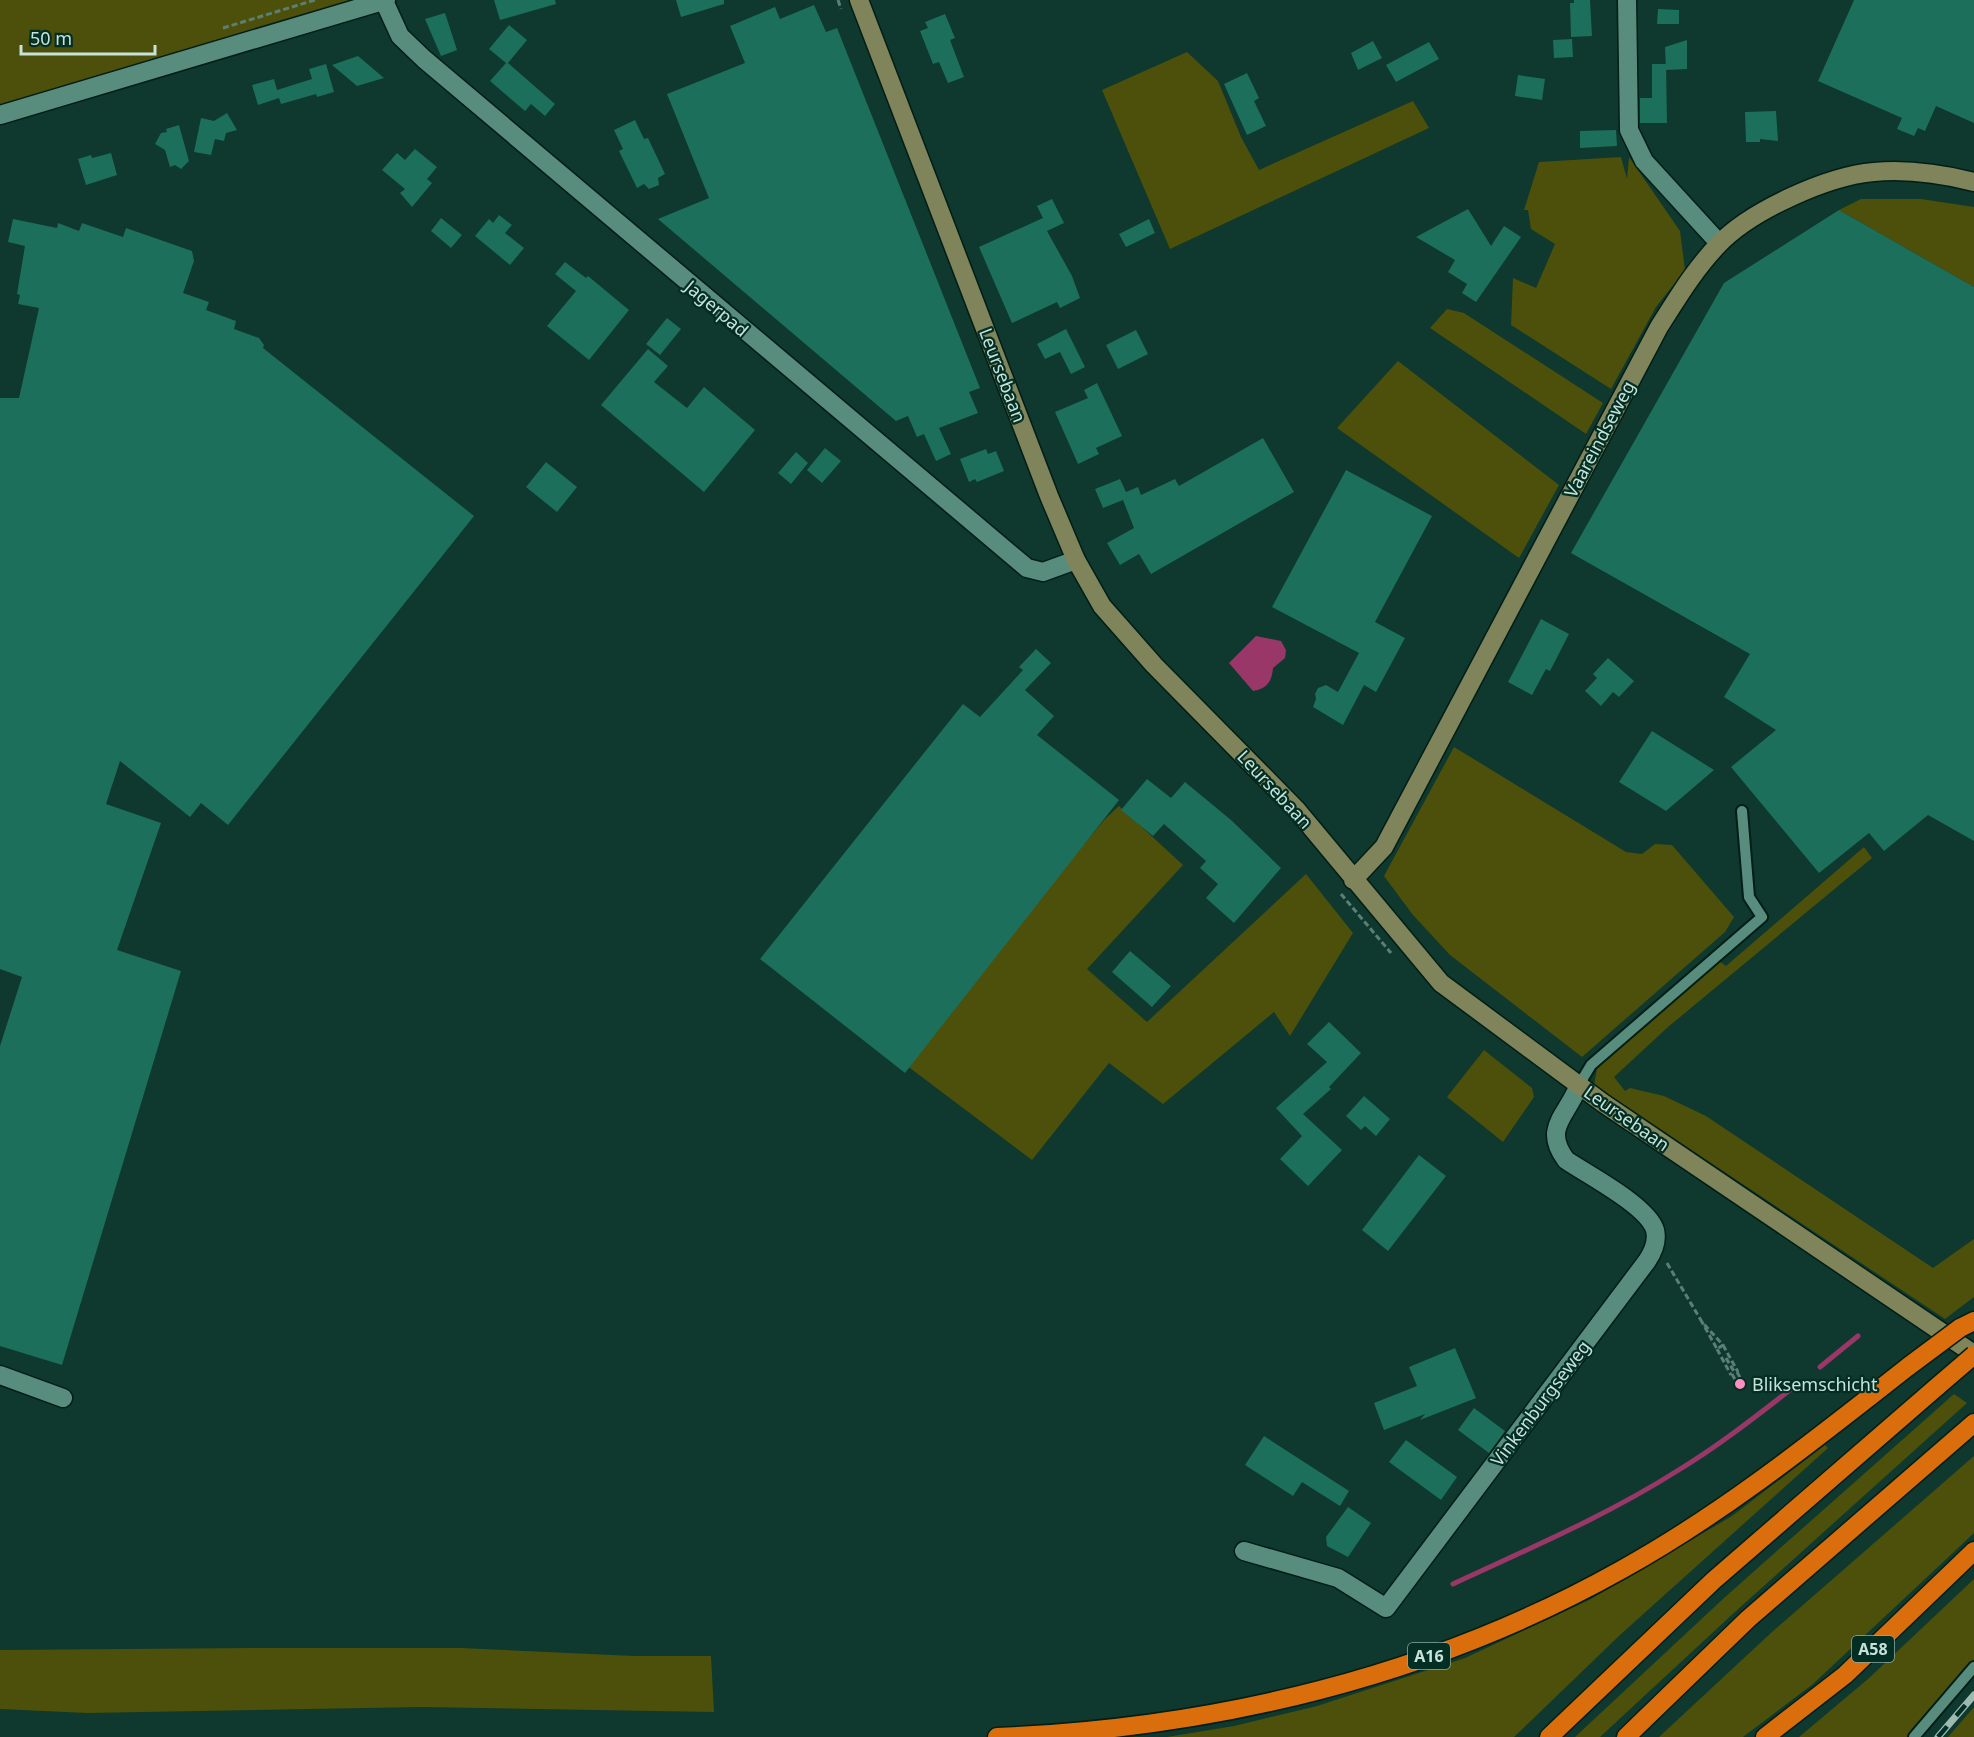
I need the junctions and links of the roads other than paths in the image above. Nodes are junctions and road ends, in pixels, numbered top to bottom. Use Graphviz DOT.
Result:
graph roads {
  1 [pos="385,0"];
  2 [pos="859,0"];
  3 [pos="1627,0"];
  4 [pos="0,115"];
  5 [pos="1974,182"];
  6 [pos="1719,243"];
  7 [pos="1076,560"];
  8 [pos="1742,811"];
  9 [pos="1346,886"];
  10 [pos="1579,1085"];
  11 [pos="1967,1324"];
  12 [pos="1974,1355"];
  13 [pos="0,1375"];
  14 [pos="63,1398"];
  15 [pos="1974,1423"];
  16 [pos="1244,1551"];
  17 [pos="1974,1551"];
  18 [pos="1974,1668"];
  19 [pos="997,1737"];
  20 [pos="1549,1737"];
  21 [pos="1626,1737"];
  22 [pos="1765,1737"];
  23 [pos="1914,1737"];
  1 -- 4 [label="street"];
  1 -- 7 [label="street, Jagerpad"];
  2 -- 7 [label="street, Leursebaan"];
  3 -- 6 [label="street"];
  5 -- 6 [label="street, Vaareindseweg"];
  6 -- 9 [label="street, Vaareindseweg"];
  7 -- 9 [label="street, Leursebaan"];
  8 -- 10 [label="lane"];
  9 -- 10 [label="street, Leursebaan"];
  10 -- 12 [label="street, Leursebaan"];
  10 -- 16 [label="street, Vinkenburgseweg"];
  11 -- 19 [label="highway, A16, bridge"];
  12 -- 20 [label="highway, bridge"];
  13 -- 14 [label="street"];
  15 -- 21 [label="highway"];
  17 -- 22 [label="highway, A58"];
  18 -- 23 [label="lane"];
}
